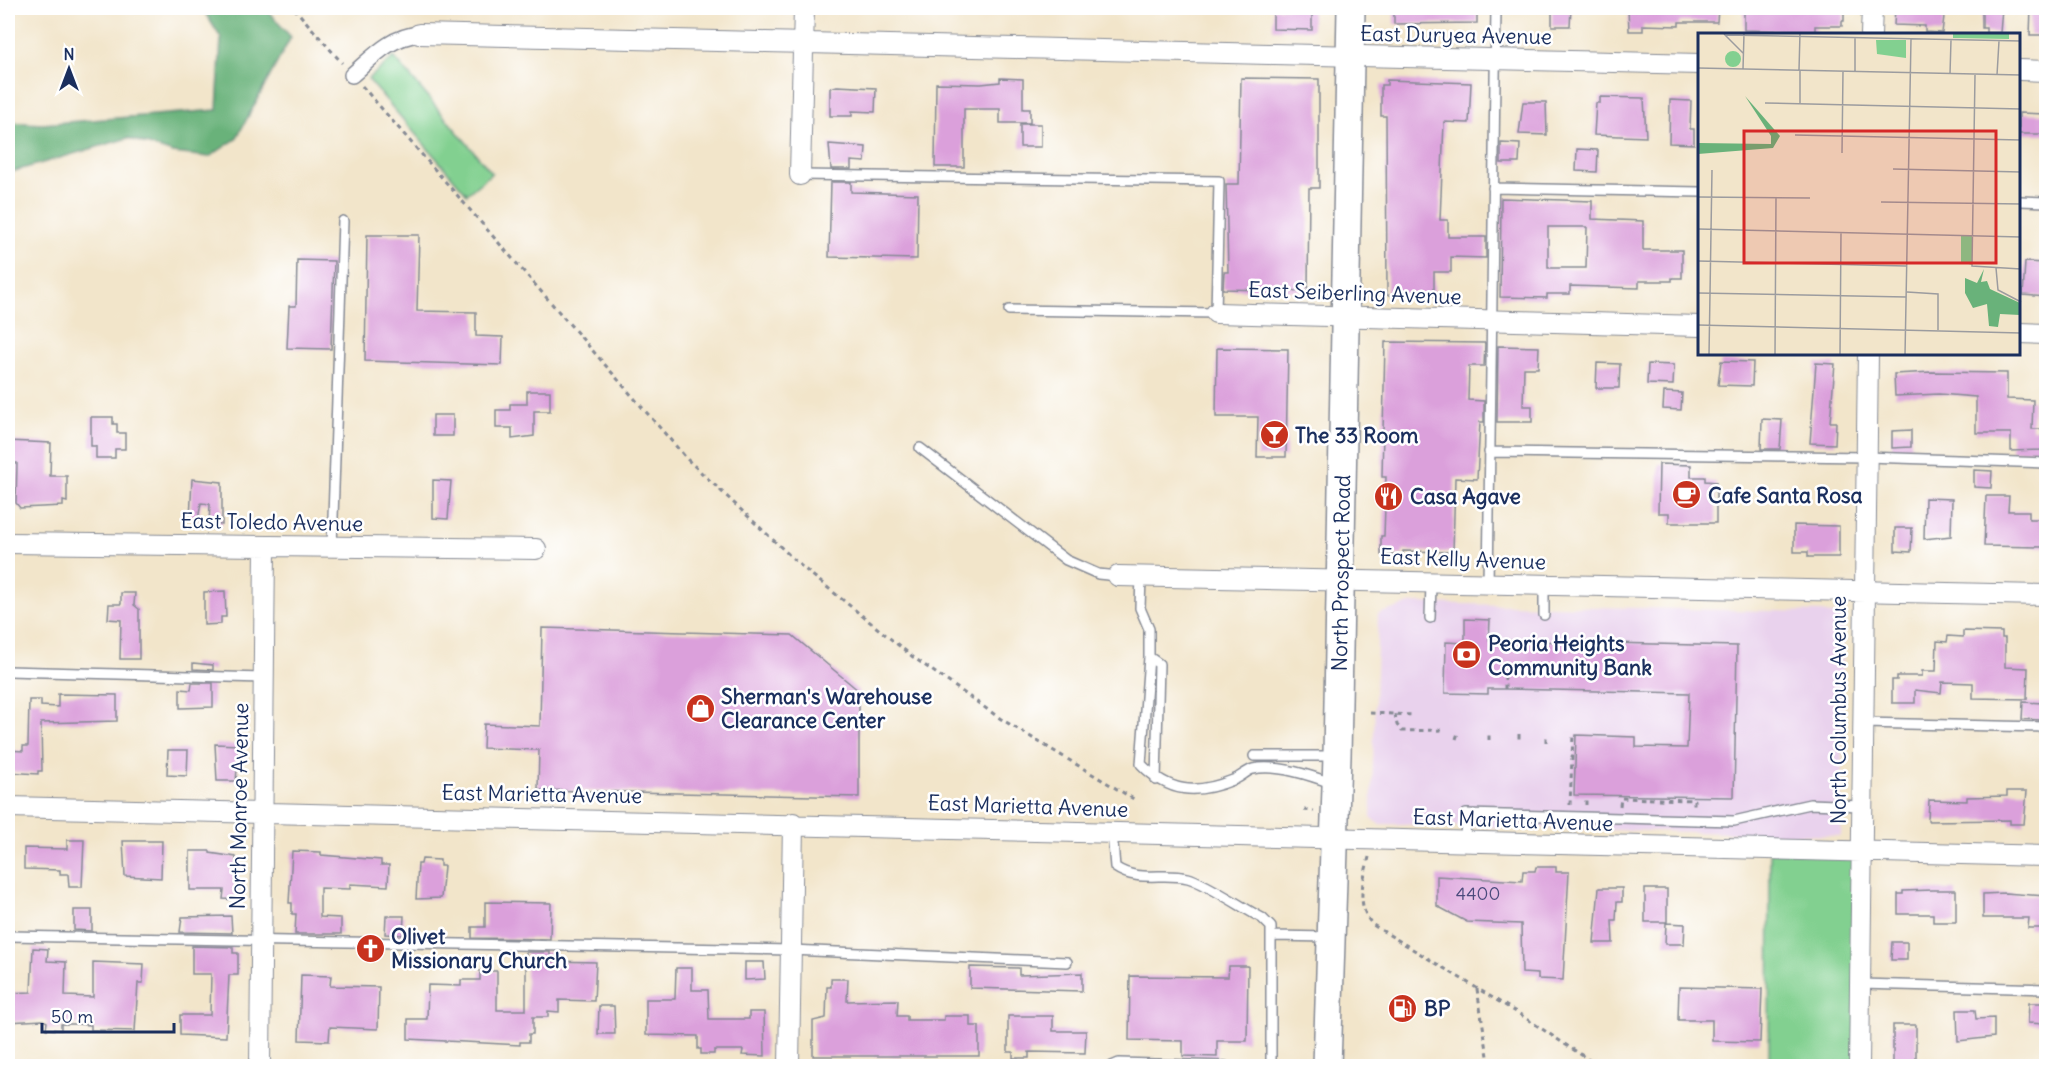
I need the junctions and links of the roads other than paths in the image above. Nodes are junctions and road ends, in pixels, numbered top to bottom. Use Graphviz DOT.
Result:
graph roads {
  1 [pos="804,8"];
  2 [pos="1351,8"];
  3 [pos="1496,8"];
  4 [pos="1872,8"];
  5 [pos="1871,33"];
  6 [pos="419,34"];
  7 [pos="803,44"];
  8 [pos="1351,57"];
  9 [pos="1493,60"];
  10 [pos="1698,64"];
  11 [pos="2021,70"];
  12 [pos="2046,71"];
  13 [pos="352,75"];
  14 [pos="800,175"];
  15 [pos="1492,188"];
  16 [pos="1698,192"];
  17 [pos="2021,201"];
  18 [pos="2046,202"];
  19 [pos="343,221"];
  20 [pos="1009,310"];
  21 [pos="1216,313"];
  22 [pos="1347,317"];
  23 [pos="1492,321"];
  24 [pos="1698,326"];
  25 [pos="2021,333"];
  26 [pos="2046,334"];
  27 [pos="1868,356"];
  28 [pos="920,448"];
  29 [pos="1489,452"];
  30 [pos="1866,457"];
  31 [pos="2046,463"];
  32 [pos="8,543"];
  33 [pos="265,546"];
  34 [pos="332,547"];
  35 [pos="536,549"];
  36 [pos="1118,576"];
  37 [pos="1141,576"];
  38 [pos="1341,580"];
  39 [pos="1431,583"];
  40 [pos="1488,585"];
  41 [pos="1544,586"];
  42 [pos="1863,592"];
  43 [pos="2046,595"];
  44 [pos="1544,615"];
  45 [pos="1431,618"];
  46 [pos="1149,657"];
  47 [pos="8,671"];
  48 [pos="264,678"];
  49 [pos="1863,723"];
  50 [pos="2046,727"];
  51 [pos="1254,756"];
  52 [pos="1337,756"];
  53 [pos="1156,780"];
  54 [pos="1336,785"];
  55 [pos="1862,806"];
  56 [pos="8,807"];
  57 [pos="262,812"];
  58 [pos="793,824"];
  59 [pos="1112,832"];
  60 [pos="1335,839"];
  61 [pos="1465,842"];
  62 [pos="1861,852"];
  63 [pos="2046,856"];
  64 [pos="8,936"];
  65 [pos="1272,936"];
  66 [pos="1332,937"];
  67 [pos="261,942"];
  68 [pos="791,950"];
  69 [pos="1068,962"];
  70 [pos="1860,984"];
  71 [pos="2046,989"];
  72 [pos="260,1066"];
  73 [pos="789,1066"];
  74 [pos="1112,1066"];
  75 [pos="1225,1066"];
  76 [pos="1271,1066"];
  77 [pos="1327,1066"];
  78 [pos="1859,1066"];
  1 -- 7 [label="street"];
  2 -- 8 [label="main road, North Prospect Road"];
  3 -- 9 [label="lane"];
  4 -- 5 [label="street"];
  6 -- 7 [label="street, East Duryea Avenue"];
  6 -- 13 [label="street"];
  7 -- 8 [label="street, East Duryea Avenue"];
  7 -- 14 [label="street"];
  8 -- 9 [label="street, East Duryea Avenue"];
  8 -- 22 [label="main road, North Prospect Road"];
  9 -- 10 [label="street, East Duryea Avenue"];
  9 -- 15 [label="lane"];
  11 -- 12 [label="street"];
  14 -- 21 [label="lane"];
  15 -- 16 [label="lane"];
  15 -- 23 [label="lane"];
  17 -- 18 [label="lane"];
  19 -- 34 [label="lane"];
  20 -- 21 [label="lane, East Seiberling Avenue"];
  21 -- 22 [label="street, East Seiberling Avenue"];
  22 -- 23 [label="street, East Seiberling Avenue"];
  22 -- 38 [label="main road, North Prospect Road"];
  23 -- 24 [label="street, East Seiberling Avenue"];
  23 -- 29 [label="lane"];
  25 -- 26 [label="street"];
  27 -- 30 [label="street, North Columbus Avenue"];
  28 -- 36 [label="lane, East Kelly Avenue"];
  29 -- 30 [label="lane"];
  29 -- 40 [label="lane"];
  30 -- 31 [label="lane"];
  30 -- 42 [label="street, North Columbus Avenue"];
  32 -- 33 [label="street, East Toledo Avenue"];
  33 -- 34 [label="street, East Toledo Avenue"];
  33 -- 48 [label="street, North Monroe Avenue"];
  34 -- 35 [label="street, East Toledo Avenue"];
  36 -- 37 [label="street, East Kelly Avenue"];
  37 -- 38 [label="street, East Kelly Avenue"];
  37 -- 46 [label="lane"];
  38 -- 39 [label="street, East Kelly Avenue"];
  38 -- 52 [label="main road, North Prospect Road"];
  39 -- 40 [label="street, East Kelly Avenue"];
  39 -- 45 [label="lane"];
  40 -- 41 [label="street, East Kelly Avenue"];
  41 -- 42 [label="street, East Kelly Avenue"];
  41 -- 44 [label="lane"];
  42 -- 43 [label="street, East Kelly Avenue"];
  42 -- 49 [label="street, North Columbus Avenue"];
  46 -- 53 [label="lane"];
  46 -- 53 [label="lane"];
  47 -- 48 [label="lane"];
  48 -- 57 [label="street, North Monroe Avenue"];
  49 -- 50 [label="lane"];
  49 -- 55 [label="street, North Columbus Avenue"];
  51 -- 52 [label="lane"];
  52 -- 54 [label="main road, North Prospect Road"];
  53 -- 54 [label="lane"];
  54 -- 60 [label="main road, North Prospect Road"];
  55 -- 61 [label="lane"];
  55 -- 62 [label="street, North Columbus Avenue"];
  56 -- 57 [label="street, East Marietta Avenue"];
  57 -- 58 [label="street, East Marietta Avenue"];
  57 -- 67 [label="street, North Monroe Avenue"];
  58 -- 59 [label="street, East Marietta Avenue"];
  58 -- 68 [label="street"];
  59 -- 60 [label="street, East Marietta Avenue"];
  59 -- 65 [label="lane"];
  60 -- 61 [label="street, East Marietta Avenue"];
  60 -- 66 [label="main road, North Prospect Road"];
  61 -- 62 [label="street, East Marietta Avenue"];
  62 -- 63 [label="street, East Marietta Avenue"];
  62 -- 70 [label="street, North Columbus Avenue"];
  64 -- 67 [label="lane"];
  65 -- 66 [label="lane"];
  65 -- 76 [label="lane"];
  66 -- 77 [label="main road, North Prospect Road"];
  67 -- 68 [label="lane"];
  67 -- 72 [label="street, North Monroe Avenue"];
  68 -- 69 [label="lane"];
  68 -- 73 [label="street"];
  70 -- 71 [label="lane"];
  70 -- 78 [label="street, North Columbus Avenue"];
  74 -- 75 [label="lane"];
}
